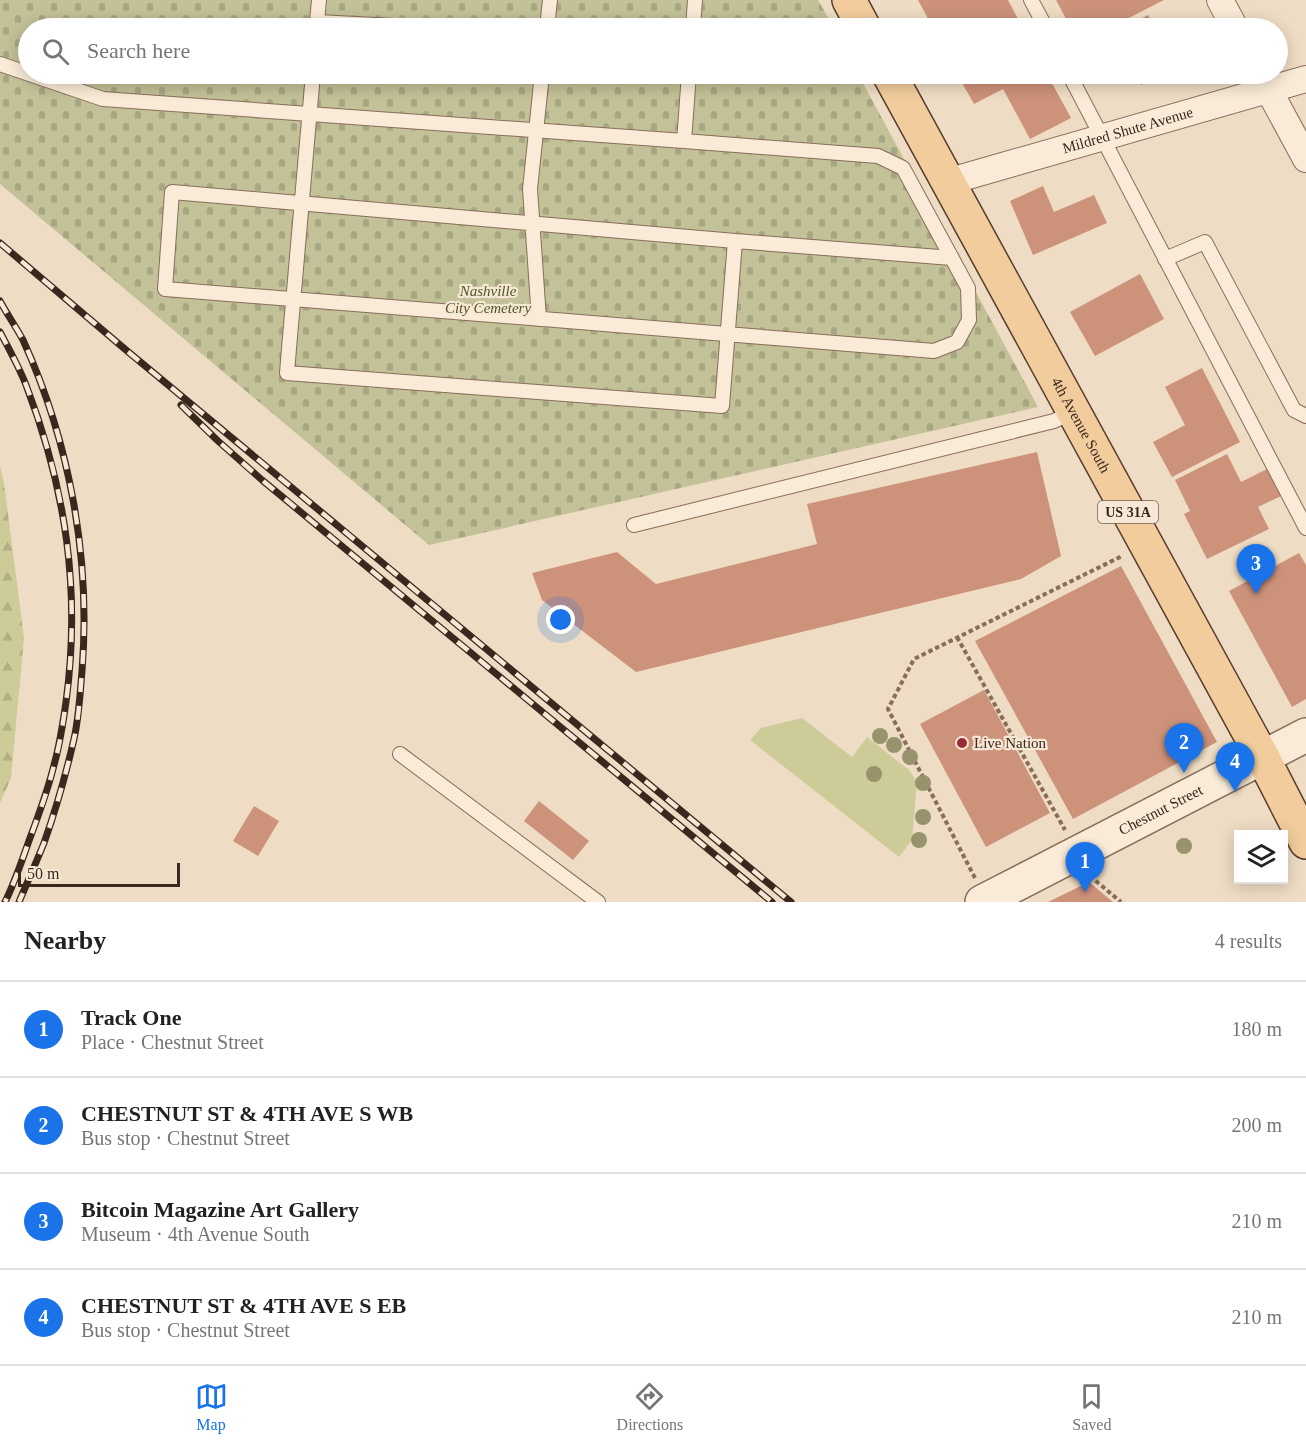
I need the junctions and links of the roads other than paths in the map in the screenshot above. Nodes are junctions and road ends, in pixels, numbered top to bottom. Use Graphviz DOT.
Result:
graph roads {
  1 [pos="319,0"];
  2 [pos="550,0"];
  3 [pos="695,0"];
  4 [pos="849,0"];
  5 [pos="1031,0"];
  6 [pos="1220,0"];
  7 [pos="318,18"];
  8 [pos="548,18"];
  9 [pos="694,18"];
  10 [pos="859,18"];
  11 [pos="1041,18"];
  12 [pos="1230,18"];
  13 [pos="0,64"];
  14 [pos="18,70"];
  15 [pos="1306,79"];
  16 [pos="1288,80"];
  17 [pos="59,84"];
  18 [pos="312,84"];
  19 [pos="541,84"];
  20 [pos="688,84"];
  21 [pos="894,84"];
  22 [pos="1074,84"];
  23 [pos="1258,84"];
  24 [pos="1265,84"];
  25 [pos="309,115"];
  26 [pos="536,131"];
  27 [pos="1102,138"];
  28 [pos="684,141"];
  29 [pos="1306,159"];
  30 [pos="947,182"];
  31 [pos="302,204"];
  32 [pos="532,224"];
  33 [pos="735,241"];
  34 [pos="952,258"];
  35 [pos="1165,259"];
  36 [pos="293,299"];
  37 [pos="539,319"];
  38 [pos="728,334"];
  39 [pos="1073,412"];
  40 [pos="1306,416"];
  41 [pos="634,525"];
  42 [pos="1306,528"];
  43 [pos="1306,735"];
  44 [pos="400,754"];
  45 [pos="1263,758"];
  46 [pos="1306,842"];
  47 [pos="979,890"];
  48 [pos="598,902"];
  1 -- 7 [label="lane"];
  2 -- 8 [label="lane"];
  3 -- 9 [label="lane"];
  4 -- 10 [label="main road"];
  5 -- 11 [label="lane"];
  6 -- 12 [label="street"];
  13 -- 14 [label="lane"];
  15 -- 16 [label="street, Mildred Shute Avenue"];
  17 -- 25 [label="lane"];
  18 -- 25 [label="lane"];
  19 -- 26 [label="lane"];
  20 -- 28 [label="lane"];
  21 -- 30 [label="main road, 4th Avenue South / US 31A"];
  22 -- 27 [label="lane"];
  23 -- 27 [label="street, Mildred Shute Avenue"];
  24 -- 29 [label="street"];
  25 -- 26 [label="lane"];
  25 -- 31 [label="lane"];
  26 -- 28 [label="lane"];
  26 -- 32 [label="lane"];
  27 -- 30 [label="street, Mildred Shute Avenue"];
  27 -- 35 [label="lane"];
  28 -- 34 [label="lane"];
  30 -- 39 [label="main road, 4th Avenue South / US 31A"];
  31 -- 32 [label="lane"];
  31 -- 36 [label="lane"];
  31 -- 36 [label="lane"];
  32 -- 33 [label="lane"];
  32 -- 37 [label="lane"];
  33 -- 34 [label="lane"];
  33 -- 38 [label="lane"];
  34 -- 38 [label="lane"];
  35 -- 40 [label="lane"];
  35 -- 42 [label="lane"];
  36 -- 37 [label="lane"];
  36 -- 38 [label="lane"];
  37 -- 38 [label="lane"];
  39 -- 41 [label="lane"];
  39 -- 45 [label="main road, 4th Avenue South / US 31A"];
  43 -- 45 [label="street, Chestnut Street"];
  44 -- 48 [label="lane"];
  45 -- 46 [label="main road, 4th Avenue South / US 31A"];
  45 -- 47 [label="street, Chestnut Street"];
}
